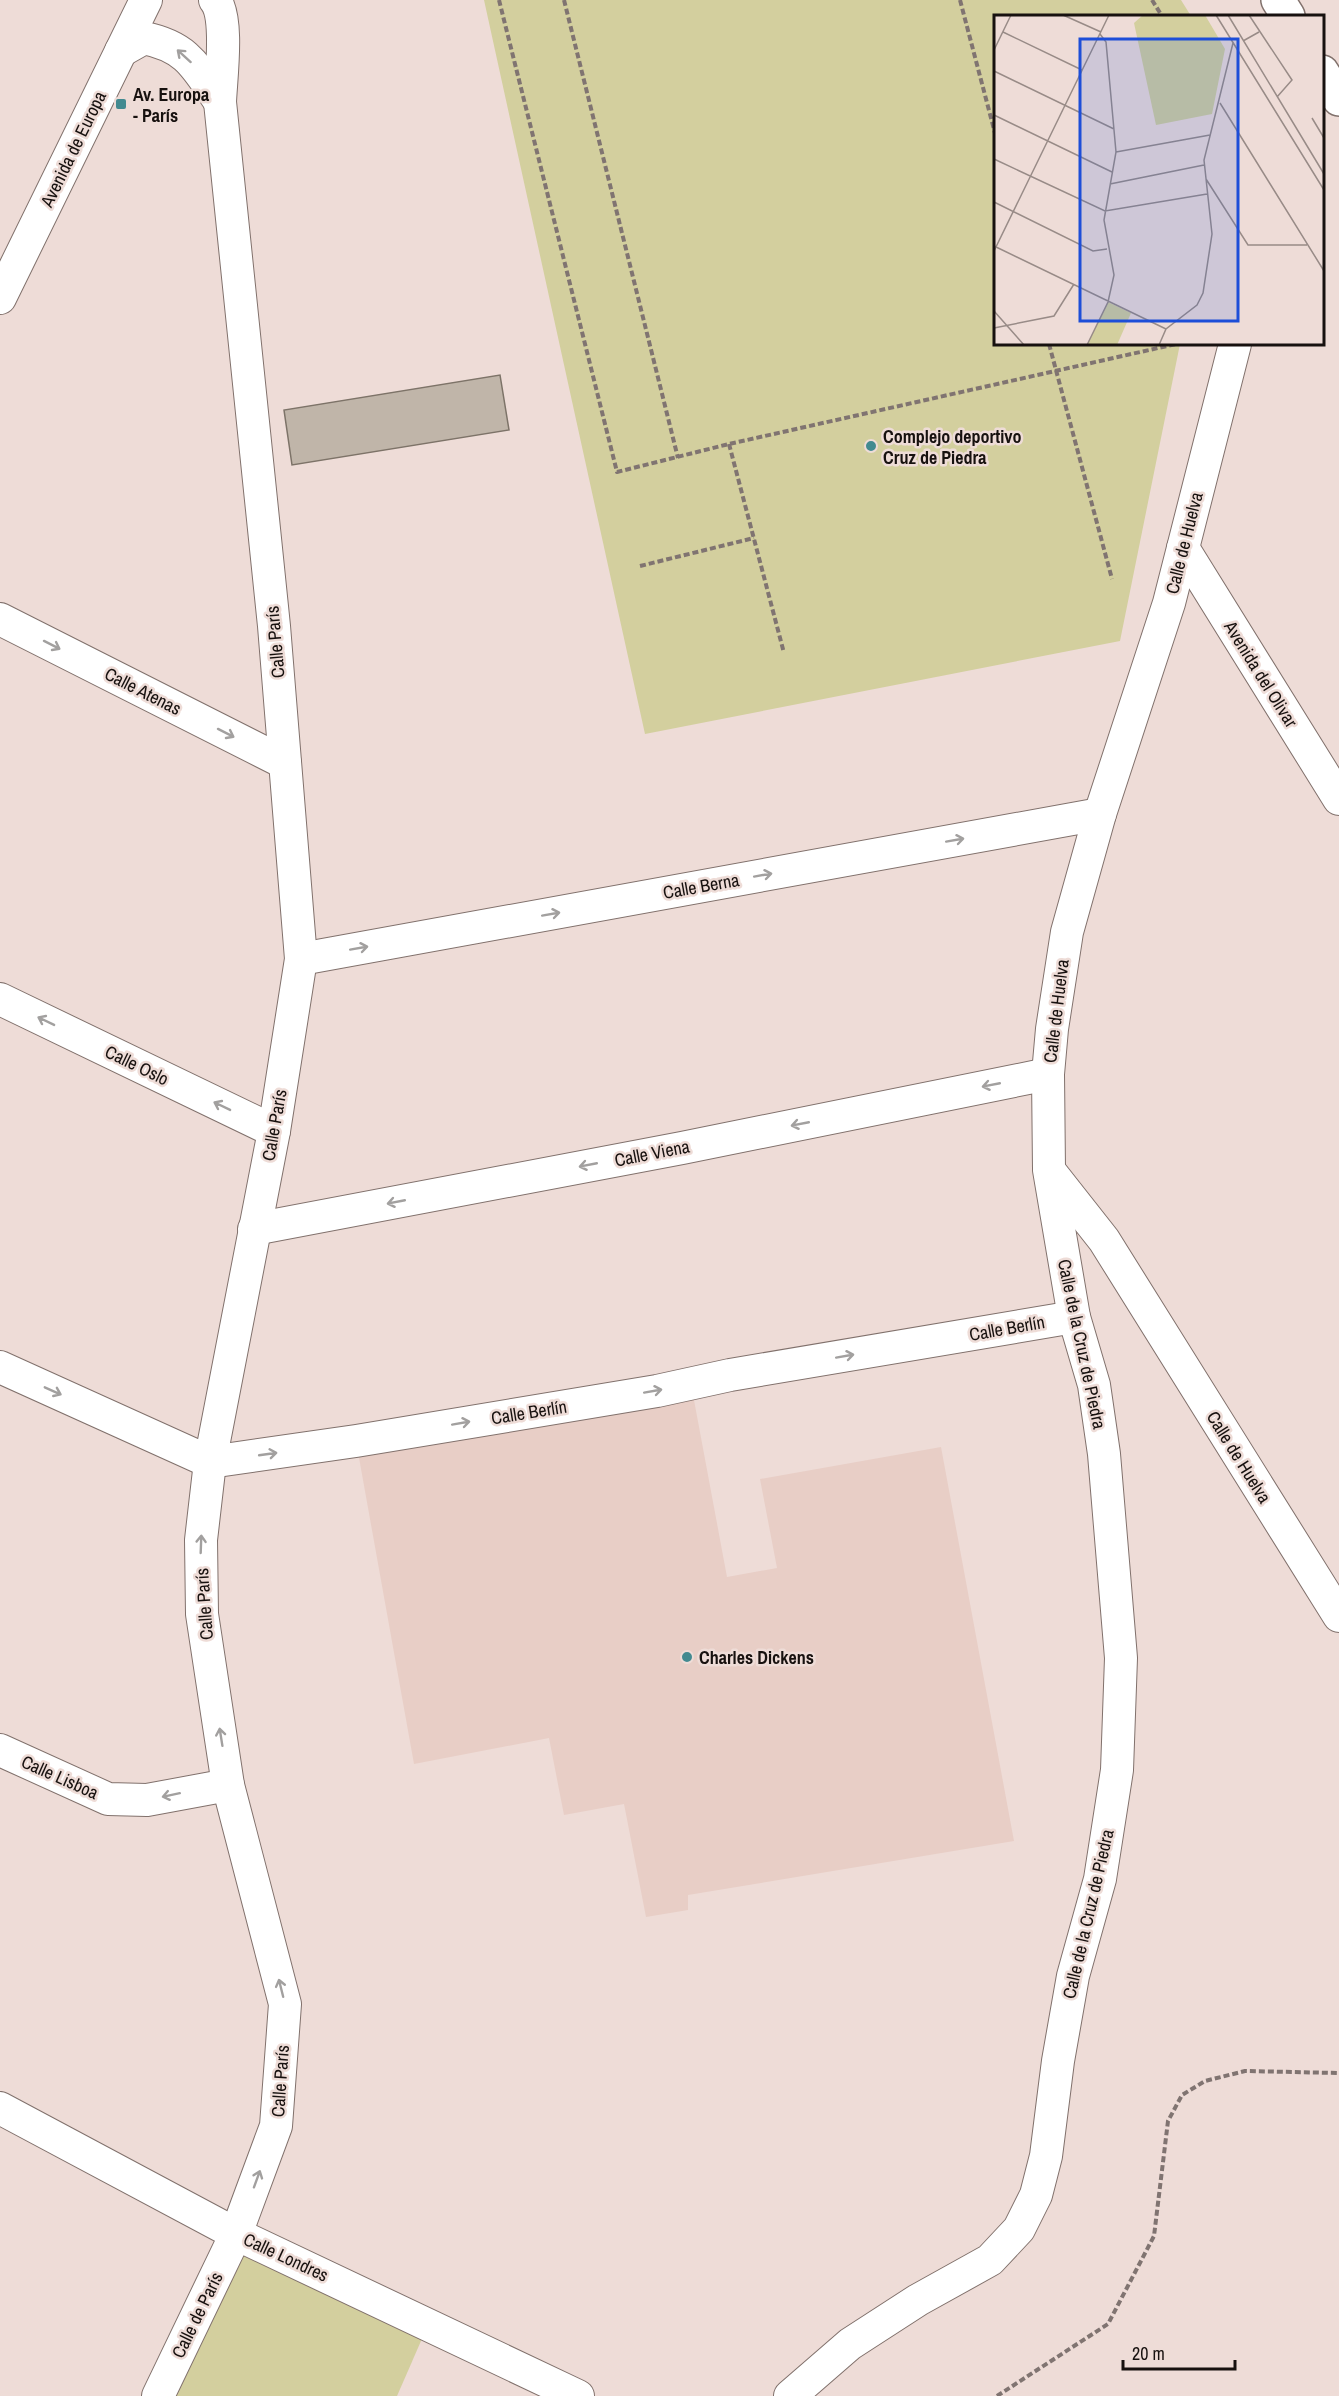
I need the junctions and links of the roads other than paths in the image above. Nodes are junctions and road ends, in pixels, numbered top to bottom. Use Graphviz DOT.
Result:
graph roads {
  1 [pos="146,0"];
  2 [pos="215,0"];
  3 [pos="1278,0"];
  4 [pos="1287,15"];
  5 [pos="121,51"];
  6 [pos="1324,74"];
  7 [pos="1339,99"];
  8 [pos="220,102"];
  9 [pos="8,263"];
  10 [pos="0,298"];
  11 [pos="1235,345"];
  12 [pos="1183,548"];
  13 [pos="0,619"];
  14 [pos="285,763"];
  15 [pos="1339,799"];
  16 [pos="1100,814"];
  17 [pos="301,959"];
  18 [pos="0,999"];
  19 [pos="1048,1074"];
  20 [pos="274,1131"];
  21 [pos="1049,1170"];
  22 [pos="254,1229"];
  23 [pos="1074,1317"];
  24 [pos="0,1366"];
  25 [pos="210,1462"];
  26 [pos="1339,1616"];
  27 [pos="0,1750"];
  28 [pos="228,1785"];
  29 [pos="0,2108"];
  30 [pos="236,2234"];
  31 [pos="158,2396"];
  32 [pos="578,2396"];
  33 [pos="790,2396"];
  1 -- 5 [label="street, Avenida de Europa"];
  2 -- 8 [label="street, Calle París"];
  3 -- 4 [label="main road"];
  8 -- 5 [label="street, one-way"];
  5 -- 9 [label="street, Avenida de Europa"];
  6 -- 7 [label="main road"];
  8 -- 14 [label="street, Calle París"];
  9 -- 10 [label="street, Avenida de Europa"];
  11 -- 12 [label="street, Calle de Huelva"];
  12 -- 15 [label="street, Avenida del Olivar"];
  12 -- 16 [label="street, Calle de Huelva"];
  13 -- 14 [label="street, Calle Atenas, one-way"];
  14 -- 17 [label="street, Calle París"];
  17 -- 16 [label="street, Calle Berna, one-way"];
  16 -- 19 [label="street, Calle de Huelva"];
  17 -- 20 [label="street, Calle París"];
  20 -- 18 [label="street, Calle Oslo, one-way"];
  19 -- 21 [label="street, Calle de Huelva"];
  19 -- 22 [label="street, Calle Viena, one-way"];
  20 -- 22 [label="street, Calle París"];
  21 -- 23 [label="street, Calle de la Cruz de Piedra"];
  21 -- 26 [label="street, Calle de Huelva"];
  22 -- 25 [label="street, Calle París"];
  25 -- 23 [label="street, Calle Berlín, one-way"];
  23 -- 33 [label="street, Calle de la Cruz de Piedra"];
  24 -- 25 [label="street, one-way"];
  28 -- 25 [label="street, Calle París, one-way"];
  28 -- 27 [label="street, Calle Lisboa, one-way"];
  30 -- 28 [label="street, Calle París, one-way"];
  29 -- 30 [label="street, Calle Londres"];
  30 -- 31 [label="street, Calle de París"];
  30 -- 32 [label="street, Calle Londres"];
}
